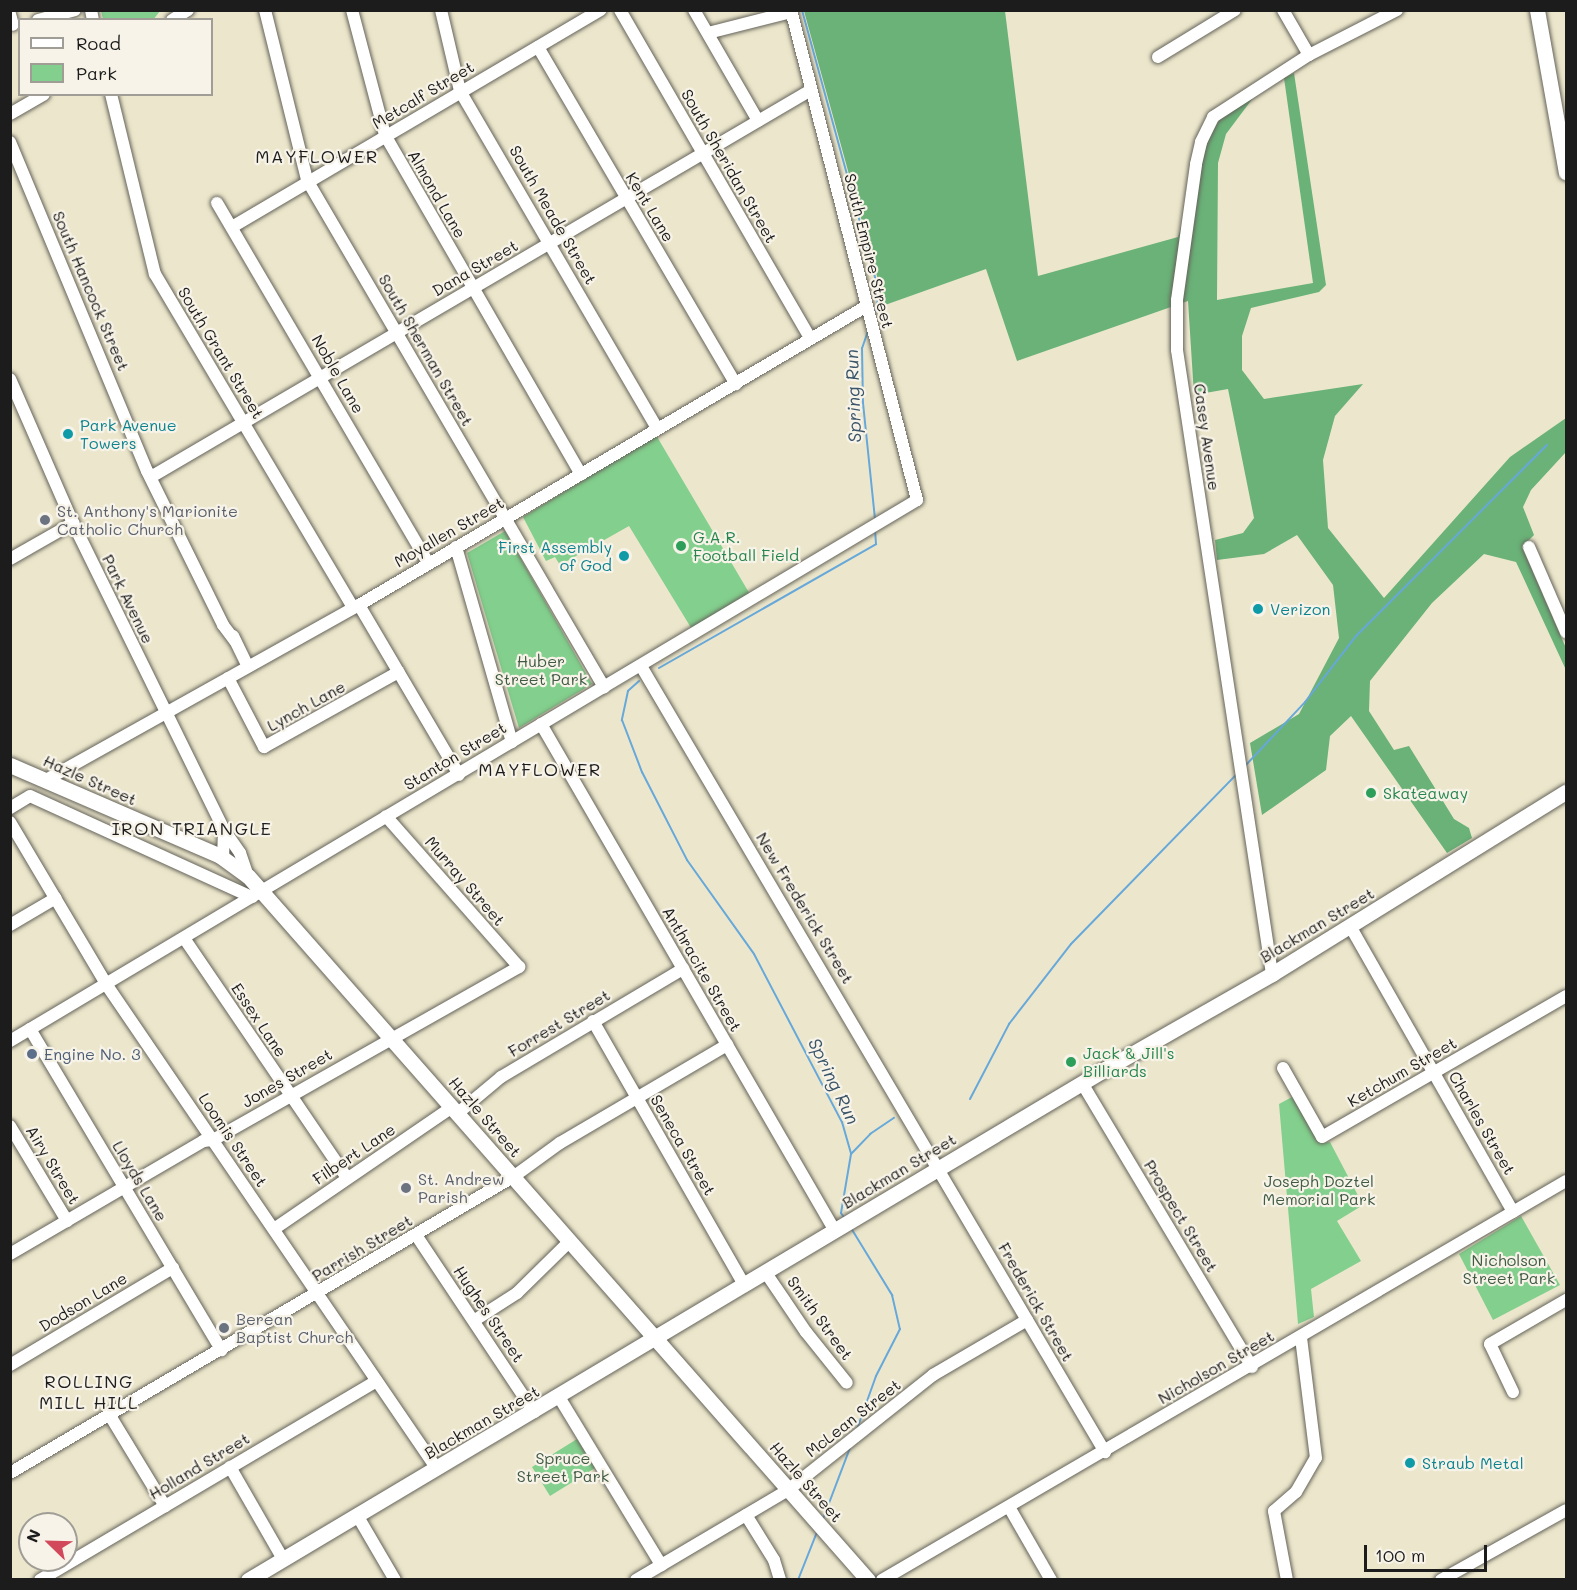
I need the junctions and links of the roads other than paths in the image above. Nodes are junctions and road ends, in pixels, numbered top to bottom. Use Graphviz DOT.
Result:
graph roads {
  1 [pos="75,10"];
  2 [pos="188,10"];
  3 [pos="265,10"];
  4 [pos="352,10"];
  5 [pos="441,10"];
  6 [pos="601,10"];
  7 [pos="620,10"];
  8 [pos="693,10"];
  9 [pos="1235,10"];
  10 [pos="1283,10"];
  11 [pos="1396,10"];
  12 [pos="1538,10"];
  13 [pos="791,11"];
  14 [pos="45,18"];
  15 [pos="175,18"];
  16 [pos="708,33"];
  17 [pos="538,47"];
  18 [pos="1310,55"];
  19 [pos="1158,57"];
  20 [pos="811,90"];
  21 [pos="460,91"];
  22 [pos="41,96"];
  23 [pos="111,96"];
  24 [pos="10,114"];
  25 [pos="758,121"];
  26 [pos="385,135"];
  27 [pos="10,142"];
  28 [pos="703,153"];
  29 [pos="1566,172"];
  30 [pos="307,180"];
  31 [pos="626,198"];
  32 [pos="217,203"];
  33 [pos="232,227"];
  34 [pos="551,244"];
  35 [pos="474,288"];
  36 [pos="865,307"];
  37 [pos="396,332"];
  38 [pos="810,338"];
  39 [pos="321,377"];
  40 [pos="10,379"];
  41 [pos="736,384"];
  42 [pos="243,422"];
  43 [pos="657,428"];
  44 [pos="142,453"];
  45 [pos="156,474"];
  46 [pos="581,474"];
  47 [pos="917,500"];
  48 [pos="506,518"];
  49 [pos="73,523"];
  50 [pos="1529,547"];
  51 [pos="456,548"];
  52 [pos="10,559"];
  53 [pos="428,562"];
  54 [pos="356,607"];
  55 [pos="1566,632"];
  56 [pos="235,641"];
  57 [pos="641,666"];
  58 [pos="248,667"];
  59 [pos="399,672"];
  60 [pos="228,678"];
  61 [pos="604,687"];
  62 [pos="165,712"];
  63 [pos="541,724"];
  64 [pos="512,742"];
  65 [pos="10,765"];
  66 [pos="459,775"];
  67 [pos="46,780"];
  68 [pos="1566,792"];
  69 [pos="10,808"];
  70 [pos="386,816"];
  71 [pos="10,822"];
  72 [pos="224,830"];
  73 [pos="223,858"];
  74 [pos="248,876"];
  75 [pos="257,895"];
  76 [pos="56,898"];
  77 [pos="10,925"];
  78 [pos="1350,926"];
  79 [pos="184,938"];
  80 [pos="519,967"];
  81 [pos="683,969"];
  82 [pos="1272,974"];
  83 [pos="106,984"];
  84 [pos="1566,996"];
  85 [pos="593,1021"];
  86 [pos="30,1029"];
  87 [pos="390,1039"];
  88 [pos="10,1041"];
  89 [pos="727,1045"];
  90 [pos="1283,1068"];
  91 [pos="1434,1072"];
  92 [pos="1082,1083"];
  93 [pos="289,1095"];
  94 [pos="637,1098"];
  95 [pos="455,1110"];
  96 [pos="10,1126"];
  97 [pos="213,1140"];
  98 [pos="15,1143"];
  99 [pos="939,1168"];
  100 [pos="347,1178"];
  101 [pos="513,1178"];
  102 [pos="1566,1181"];
  103 [pos="125,1187"];
  104 [pos="1513,1212"];
  105 [pos="67,1221"];
  106 [pos="844,1226"];
  107 [pos="274,1229"];
  108 [pos="416,1235"];
  109 [pos="570,1241"];
  110 [pos="10,1254"];
  111 [pos="173,1268"];
  112 [pos="766,1273"];
  113 [pos="744,1285"];
  114 [pos="318,1293"];
  115 [pos="1566,1300"];
  116 [pos="475,1320"];
  117 [pos="1028,1320"];
  118 [pos="656,1337"];
  119 [pos="1301,1337"];
  120 [pos="221,1350"];
  121 [pos="10,1365"];
  122 [pos="1252,1367"];
  123 [pos="376,1381"];
  124 [pos="847,1383"];
  125 [pos="1513,1392"];
  126 [pos="559,1397"];
  127 [pos="534,1412"];
  128 [pos="109,1414"];
  129 [pos="1105,1452"];
  130 [pos="230,1467"];
  131 [pos="437,1469"];
  132 [pos="10,1473"];
  133 [pos="788,1490"];
  134 [pos="165,1506"];
  135 [pos="1009,1507"];
  136 [pos="1566,1510"];
  137 [pos="357,1515"];
  138 [pos="746,1515"];
  139 [pos="283,1559"];
  140 [pos="661,1565"];
  141 [pos="649,1576"];
  142 [pos="40,1580"];
  143 [pos="248,1580"];
  144 [pos="395,1580"];
  145 [pos="636,1580"];
  146 [pos="780,1580"];
  147 [pos="868,1580"];
  148 [pos="882,1580"];
  149 [pos="1051,1580"];
  150 [pos="1287,1580"];
  151 [pos="1441,1580"];
  1 -- 14 [label="street"];
  2 -- 15 [label="street"];
  3 -- 30 [label="street, South Sherman Street"];
  4 -- 26 [label="street, Almond Lane"];
  5 -- 21 [label="street, South Meade Street"];
  6 -- 17 [label="street, Metcalf Street"];
  7 -- 28 [label="street, South Sheridan Street"];
  8 -- 16 [label="street"];
  9 -- 19 [label="street"];
  10 -- 18 [label="street"];
  11 -- 18 [label="street, Casey Avenue"];
  12 -- 29 [label="main road"];
  13 -- 16 [label="street"];
  13 -- 20 [label="street, South Empire Street"];
  16 -- 25 [label="street"];
  17 -- 21 [label="street, Metcalf Street"];
  17 -- 31 [label="street, Kent Lane"];
  18 -- 82 [label="street, Casey Avenue"];
  20 -- 25 [label="street, Dana Street"];
  20 -- 36 [label="street, South Empire Street"];
  21 -- 26 [label="street, Metcalf Street"];
  21 -- 34 [label="street, South Meade Street"];
  22 -- 24 [label="street"];
  23 -- 42 [label="street, South Grant Street"];
  25 -- 28 [label="street, Dana Street"];
  26 -- 30 [label="street, Metcalf Street"];
  26 -- 35 [label="street, Almond Lane"];
  27 -- 44 [label="street, South Hancock Street"];
  28 -- 31 [label="street, Dana Street"];
  28 -- 38 [label="street, South Sheridan Street"];
  30 -- 33 [label="street, Metcalf Street"];
  30 -- 37 [label="street, South Sherman Street"];
  31 -- 34 [label="street, Dana Street"];
  31 -- 41 [label="street, Kent Lane"];
  32 -- 33 [label="street, Noble Lane"];
  33 -- 39 [label="street, Noble Lane"];
  34 -- 35 [label="street, Dana Street"];
  34 -- 43 [label="street, South Meade Street"];
  35 -- 37 [label="street, Dana Street"];
  35 -- 46 [label="street, Almond Lane"];
  36 -- 38 [label="street, Moyallen Street"];
  36 -- 47 [label="street, South Empire Street"];
  37 -- 39 [label="street, Dana Street"];
  37 -- 48 [label="street, South Sherman Street"];
  38 -- 41 [label="street, Moyallen Street"];
  39 -- 42 [label="street, Dana Street"];
  39 -- 53 [label="street, Noble Lane"];
  40 -- 49 [label="street, Park Avenue"];
  41 -- 43 [label="street, Moyallen Street"];
  42 -- 45 [label="street, Dana Street"];
  42 -- 54 [label="street, South Grant Street"];
  43 -- 46 [label="street, Moyallen Street"];
  44 -- 45 [label="street, South Hancock Street"];
  44 -- 56 [label="street, South Hancock Street"];
  45 -- 56 [label="street, South Hancock Street"];
  46 -- 48 [label="street, Moyallen Street"];
  47 -- 57 [label="street, Stanton Street"];
  48 -- 51 [label="street, Moyallen Street"];
  48 -- 61 [label="street, South Sherman Street"];
  49 -- 52 [label="street"];
  49 -- 62 [label="street, Park Avenue"];
  50 -- 55 [label="street"];
  51 -- 53 [label="street, Moyallen Street"];
  51 -- 64 [label="street"];
  53 -- 54 [label="street, Moyallen Street"];
  54 -- 58 [label="street, Moyallen Street"];
  54 -- 59 [label="street, South Grant Street"];
  56 -- 58 [label="street, South Hancock Street"];
  57 -- 61 [label="street, Stanton Street"];
  57 -- 99 [label="street, New Frederick Street"];
  58 -- 60 [label="street, Moyallen Street"];
  59 -- 60 [label="street, Lynch Lane"];
  59 -- 66 [label="street, South Grant Street"];
  60 -- 62 [label="street, Moyallen Street"];
  61 -- 63 [label="street, Stanton Street"];
  62 -- 67 [label="street, Moyallen Street"];
  62 -- 72 [label="street, Park Avenue"];
  63 -- 64 [label="street, Stanton Street"];
  63 -- 81 [label="street, Anthracite Street"];
  64 -- 66 [label="street, Stanton Street"];
  65 -- 67 [label="main road, Hazle Street"];
  66 -- 70 [label="street, Stanton Street"];
  67 -- 73 [label="main road, Hazle Street"];
  68 -- 78 [label="main road, Blackman Street"];
  69 -- 75 [label="street"];
  70 -- 75 [label="street, Stanton Street"];
  70 -- 80 [label="street, Murray Street"];
  71 -- 76 [label="street, Loomis Street"];
  72 -- 73 [label="street"];
  72 -- 74 [label="street, Park Avenue"];
  73 -- 74 [label="main road, Hazle Street"];
  74 -- 75 [label="main road, Hazle Street"];
  75 -- 79 [label="street, Stanton Street"];
  75 -- 87 [label="main road, Hazle Street"];
  76 -- 77 [label="street"];
  76 -- 83 [label="street, Loomis Street"];
  78 -- 82 [label="main road, Blackman Street"];
  78 -- 91 [label="street, Charles Street"];
  79 -- 83 [label="street, Stanton Street"];
  79 -- 93 [label="street, Essex Lane"];
  80 -- 87 [label="street, Jones Street"];
  81 -- 85 [label="street, Forrest Street"];
  81 -- 89 [label="street, Anthracite Street"];
  82 -- 92 [label="main road, Blackman Street"];
  83 -- 86 [label="street, Stanton Street"];
  83 -- 97 [label="street, Loomis Street"];
  84 -- 91 [label="street, Ketchum Street"];
  85 -- 94 [label="street, Seneca Street"];
  85 -- 95 [label="street, Forrest Street"];
  86 -- 88 [label="street, Stanton Street"];
  86 -- 103 [label="street, Lloyds Lane"];
  87 -- 93 [label="street, Jones Street"];
  87 -- 95 [label="main road, Hazle Street"];
  89 -- 94 [label="street, Parrish Street"];
  89 -- 106 [label="street, Anthracite Street"];
  90 -- 91 [label="street, Ketchum Street"];
  91 -- 104 [label="street, Charles Street"];
  92 -- 99 [label="main road, Blackman Street"];
  92 -- 122 [label="street, Prospect Street"];
  93 -- 97 [label="street, Jones Street"];
  93 -- 100 [label="street, Essex Lane"];
  94 -- 101 [label="street, Parrish Street"];
  94 -- 113 [label="street, Seneca Street"];
  95 -- 100 [label="street, Filbert Lane"];
  95 -- 101 [label="main road, Hazle Street"];
  96 -- 98 [label="street, Airy Street"];
  97 -- 103 [label="street, Jones Street"];
  97 -- 107 [label="street, Loomis Street"];
  98 -- 105 [label="street, Airy Street"];
  99 -- 106 [label="main road, Blackman Street"];
  99 -- 117 [label="street, Frederick Street"];
  100 -- 107 [label="street, Filbert Lane"];
  101 -- 108 [label="street, Parrish Street"];
  101 -- 109 [label="main road, Hazle Street"];
  102 -- 104 [label="street, Nicholson Street"];
  103 -- 105 [label="street, Jones Street"];
  103 -- 111 [label="street, Lloyds Lane"];
  104 -- 119 [label="street, Nicholson Street"];
  105 -- 110 [label="street, Jones Street"];
  106 -- 112 [label="main road, Blackman Street"];
  107 -- 114 [label="street, Loomis Street"];
  108 -- 114 [label="street, Parrish Street"];
  108 -- 116 [label="street, Hughes Street"];
  109 -- 116 [label="street"];
  109 -- 118 [label="main road, Hazle Street"];
  111 -- 120 [label="street, Lloyds Lane"];
  111 -- 121 [label="street, Dodson Lane"];
  112 -- 113 [label="main road, Blackman Street"];
  112 -- 124 [label="street, Smith Street"];
  113 -- 118 [label="main road, Blackman Street"];
  114 -- 120 [label="street, Parrish Street"];
  114 -- 123 [label="street, Loomis Street"];
  115 -- 125 [label="street"];
  116 -- 127 [label="street, Hughes Street"];
  117 -- 129 [label="street, Frederick Street"];
  117 -- 133 [label="street, McLean Street"];
  118 -- 126 [label="main road, Blackman Street"];
  118 -- 133 [label="main road, Hazle Street"];
  119 -- 122 [label="street, Nicholson Street"];
  119 -- 150 [label="street"];
  120 -- 128 [label="street, Parrish Street"];
  122 -- 129 [label="street, Nicholson Street"];
  123 -- 130 [label="street, Holland Street"];
  123 -- 131 [label="street, Loomis Street"];
  126 -- 127 [label="main road, Blackman Street"];
  126 -- 140 [label="street"];
  127 -- 131 [label="main road, Blackman Street"];
  128 -- 132 [label="street, Parrish Street"];
  128 -- 134 [label="street"];
  129 -- 135 [label="street, Nicholson Street"];
  130 -- 134 [label="street, Holland Street"];
  130 -- 139 [label="street"];
  131 -- 137 [label="main road, Blackman Street"];
  133 -- 138 [label="street, McLean Street"];
  133 -- 147 [label="main road, Hazle Street"];
  134 -- 142 [label="street, Holland Street"];
  135 -- 148 [label="street, Nicholson Street"];
  135 -- 149 [label="street"];
  136 -- 151 [label="street"];
  137 -- 139 [label="main road, Blackman Street"];
  137 -- 144 [label="street"];
  138 -- 140 [label="street, McLean Street"];
  138 -- 146 [label="street"];
  139 -- 143 [label="main road, Blackman Street"];
  140 -- 141 [label="street, McLean Street"];
  141 -- 145 [label="street, McLean Street"];
}
